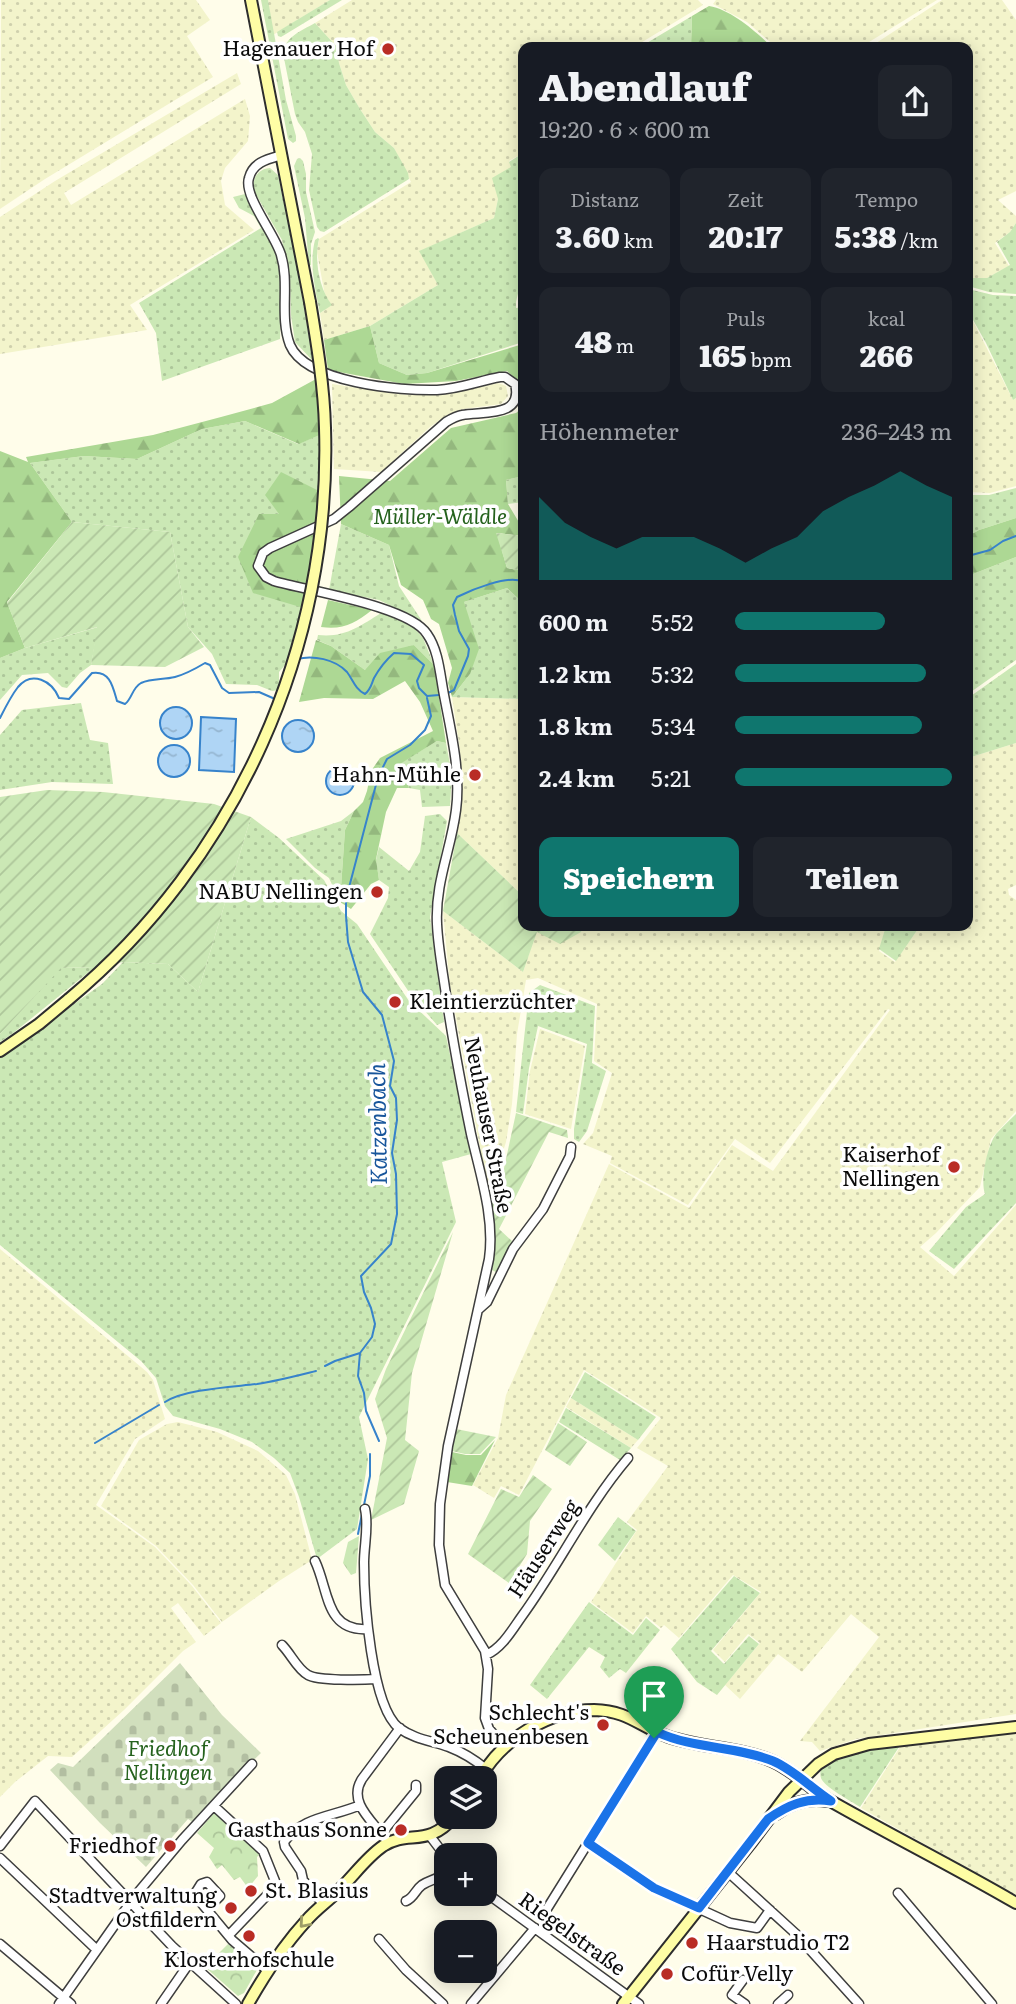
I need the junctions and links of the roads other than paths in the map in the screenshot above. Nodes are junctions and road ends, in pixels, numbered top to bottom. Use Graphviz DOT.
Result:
graph roads {
  1 [pos="251,0"];
  2 [pos="282,155"];
  3 [pos="0,1051"];
  4 [pos="571,1147"];
  5 [pos="478,1310"];
  6 [pos="628,1458"];
  7 [pos="365,1509"];
  8 [pos="315,1561"];
  9 [pos="368,1629"];
  10 [pos="282,1645"];
  11 [pos="486,1655"];
  12 [pos="376,1679"];
  13 [pos="1016,1727"];
  14 [pos="400,1728"];
  15 [pos="657,1732"];
  16 [pos="505,1746"];
  17 [pos="252,1764"];
  18 [pos="476,1766"];
  19 [pos="489,1766"];
  20 [pos="800,1779"];
  21 [pos="416,1784"];
  22 [pos="831,1801"];
  23 [pos="360,1805"];
  24 [pos="214,1806"];
  25 [pos="768,1819"];
  26 [pos="443,1829"];
  27 [pos="430,1836"];
  28 [pos="385,1839"];
  29 [pos="435,1843"];
  30 [pos="588,1843"];
  31 [pos="0,1846"];
  32 [pos="0,1858"];
  33 [pos="728,1872"];
  34 [pos="434,1880"];
  35 [pos="898,1894"];
  36 [pos="406,1901"];
  37 [pos="497,1901"];
  38 [pos="131,1903"];
  39 [pos="1016,1903"];
  40 [pos="323,1904"];
  41 [pos="699,1908"];
  42 [pos="207,1909"];
  43 [pos="770,1910"];
  44 [pos="545,1912"];
  45 [pos="535,1928"];
  46 [pos="229,1935"];
  47 [pos="379,1938"];
  48 [pos="0,1944"];
  49 [pos="97,1950"];
  50 [pos="190,1962"];
  51 [pos="267,1970"];
  52 [pos="743,1980"];
  53 [pos="788,1995"];
  54 [pos="626,2000"];
  55 [pos="61,2001"];
  56 [pos="71,2004"];
  57 [pos="161,2004"];
  58 [pos="236,2004"];
  59 [pos="248,2004"];
  60 [pos="443,2004"];
  61 [pos="471,2004"];
  62 [pos="639,2004"];
  63 [pos="744,2004"];
  64 [pos="778,2004"];
  65 [pos="859,2004"];
  66 [pos="992,2004"];
  1 -- 2 [label="main road"];
  2 -- 3 [label="main road, bridge"];
  2 -- 5 [label="street, Neuhauser Straße"];
  4 -- 5 [label="street"];
  5 -- 11 [label="street, Neuhauser Straße"];
  6 -- 11 [label="street, Häuserweg"];
  7 -- 9 [label="street"];
  8 -- 9 [label="street"];
  9 -- 12 [label="street"];
  10 -- 12 [label="street"];
  11 -- 16 [label="street, Neuhauser Straße"];
  12 -- 14 [label="street"];
  13 -- 20 [label="main road"];
  14 -- 18 [label="street"];
  14 -- 23 [label="street"];
  15 -- 16 [label="main road"];
  15 -- 20 [label="main road"];
  15 -- 30 [label="street"];
  16 -- 19 [label="main road"];
  17 -- 24 [label="street"];
  20 -- 22 [label="main road"];
  20 -- 25 [label="main road"];
  21 -- 28 [label="street"];
  22 -- 25 [label="main road"];
  22 -- 39 [label="main road"];
  23 -- 28 [label="street"];
  23 -- 40 [label="street"];
  24 -- 38 [label="street"];
  24 -- 46 [label="street"];
  25 -- 33 [label="main road"];
  26 -- 27 [label="main road"];
  27 -- 28 [label="main road"];
  27 -- 29 [label="street"];
  28 -- 40 [label="main road"];
  30 -- 41 [label="street"];
  30 -- 44 [label="street"];
  31 -- 38 [label="street"];
  32 -- 49 [label="street"];
  33 -- 41 [label="main road"];
  33 -- 43 [label="street"];
  34 -- 36 [label="street"];
  35 -- 66 [label="street"];
  37 -- 45 [label="street, Riegelstraße"];
  38 -- 49 [label="street"];
  38 -- 50 [label="street"];
  40 -- 51 [label="main road, one-way"];
  41 -- 43 [label="street"];
  41 -- 54 [label="main road"];
  42 -- 46 [label="street"];
  43 -- 65 [label="street"];
  45 -- 54 [label="street, Riegelstraße"];
  45 -- 61 [label="street"];
  46 -- 51 [label="street"];
  47 -- 60 [label="street"];
  48 -- 55 [label="street"];
  49 -- 55 [label="street"];
  50 -- 57 [label="street"];
  50 -- 58 [label="street"];
  51 -- 59 [label="main road"];
  52 -- 63 [label="street"];
  53 -- 64 [label="street"];
  54 -- 62 [label="street, Riegelstraße"];
  55 -- 56 [label="street"];
}
